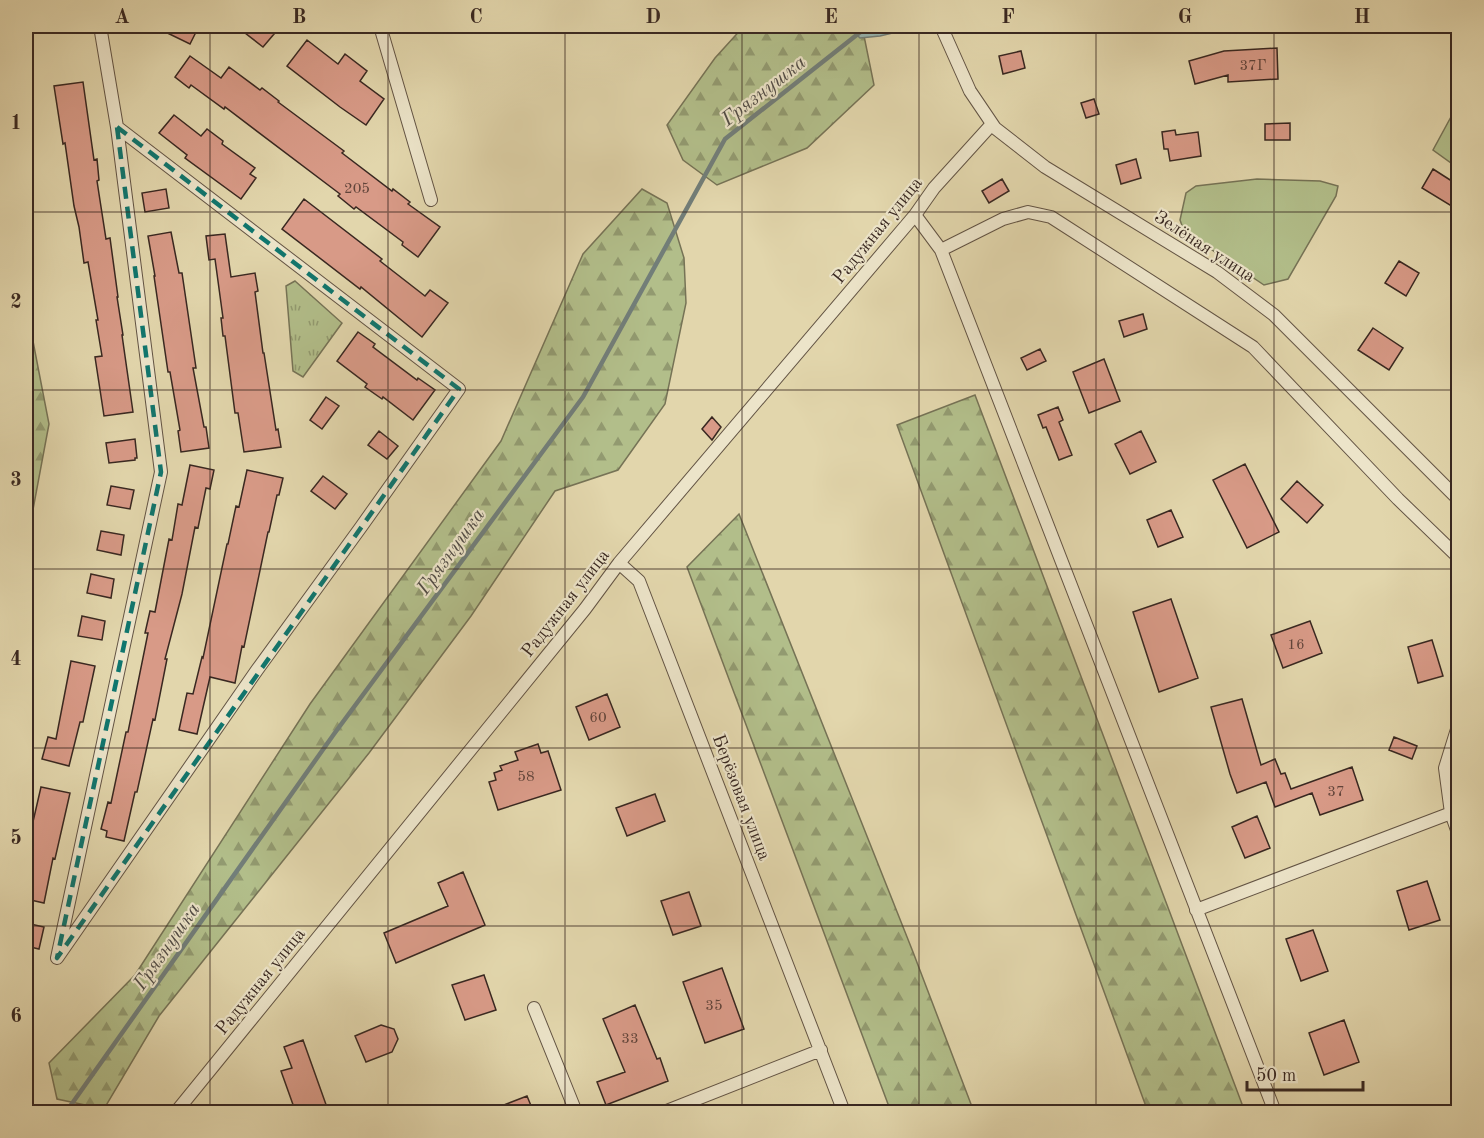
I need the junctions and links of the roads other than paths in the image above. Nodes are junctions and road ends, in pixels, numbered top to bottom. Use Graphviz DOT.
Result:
graph roads {
  1 [pos="100,26"];
  2 [pos="380,26"];
  3 [pos="940,26"];
  4 [pos="992,124"];
  5 [pos="117,127"];
  6 [pos="431,200"];
  7 [pos="915,215"];
  8 [pos="941,250"];
  9 [pos="1458,499"];
  10 [pos="1458,557"];
  11 [pos="620,563"];
  12 [pos="1458,726"];
  13 [pos="1451,813"];
  14 [pos="1458,833"];
  15 [pos="1196,910"];
  16 [pos="534,1008"];
  17 [pos="821,1050"];
  18 [pos="176,1113"];
  19 [pos="576,1113"];
  20 [pos="664,1113"];
  21 [pos="844,1113"];
  22 [pos="1275,1113"];
  1 -- 5 [label="street"];
  2 -- 6 [label="street"];
  3 -- 4 [label="street, Зелёная улица"];
  4 -- 7 [label="street, Радужная улица"];
  4 -- 9 [label="street, Зелёная улица"];
  5 -- 5 [label="street"];
  7 -- 8 [label="street"];
  7 -- 11 [label="street, Радужная улица"];
  8 -- 10 [label="street"];
  8 -- 15 [label="street"];
  11 -- 17 [label="street, Берёзовая улица"];
  11 -- 18 [label="street, Радужная улица"];
  12 -- 13 [label="street"];
  13 -- 14 [label="street"];
  13 -- 15 [label="street"];
  15 -- 22 [label="street"];
  16 -- 19 [label="street"];
  17 -- 20 [label="street"];
  17 -- 21 [label="street, Берёзовая улица"];
}
